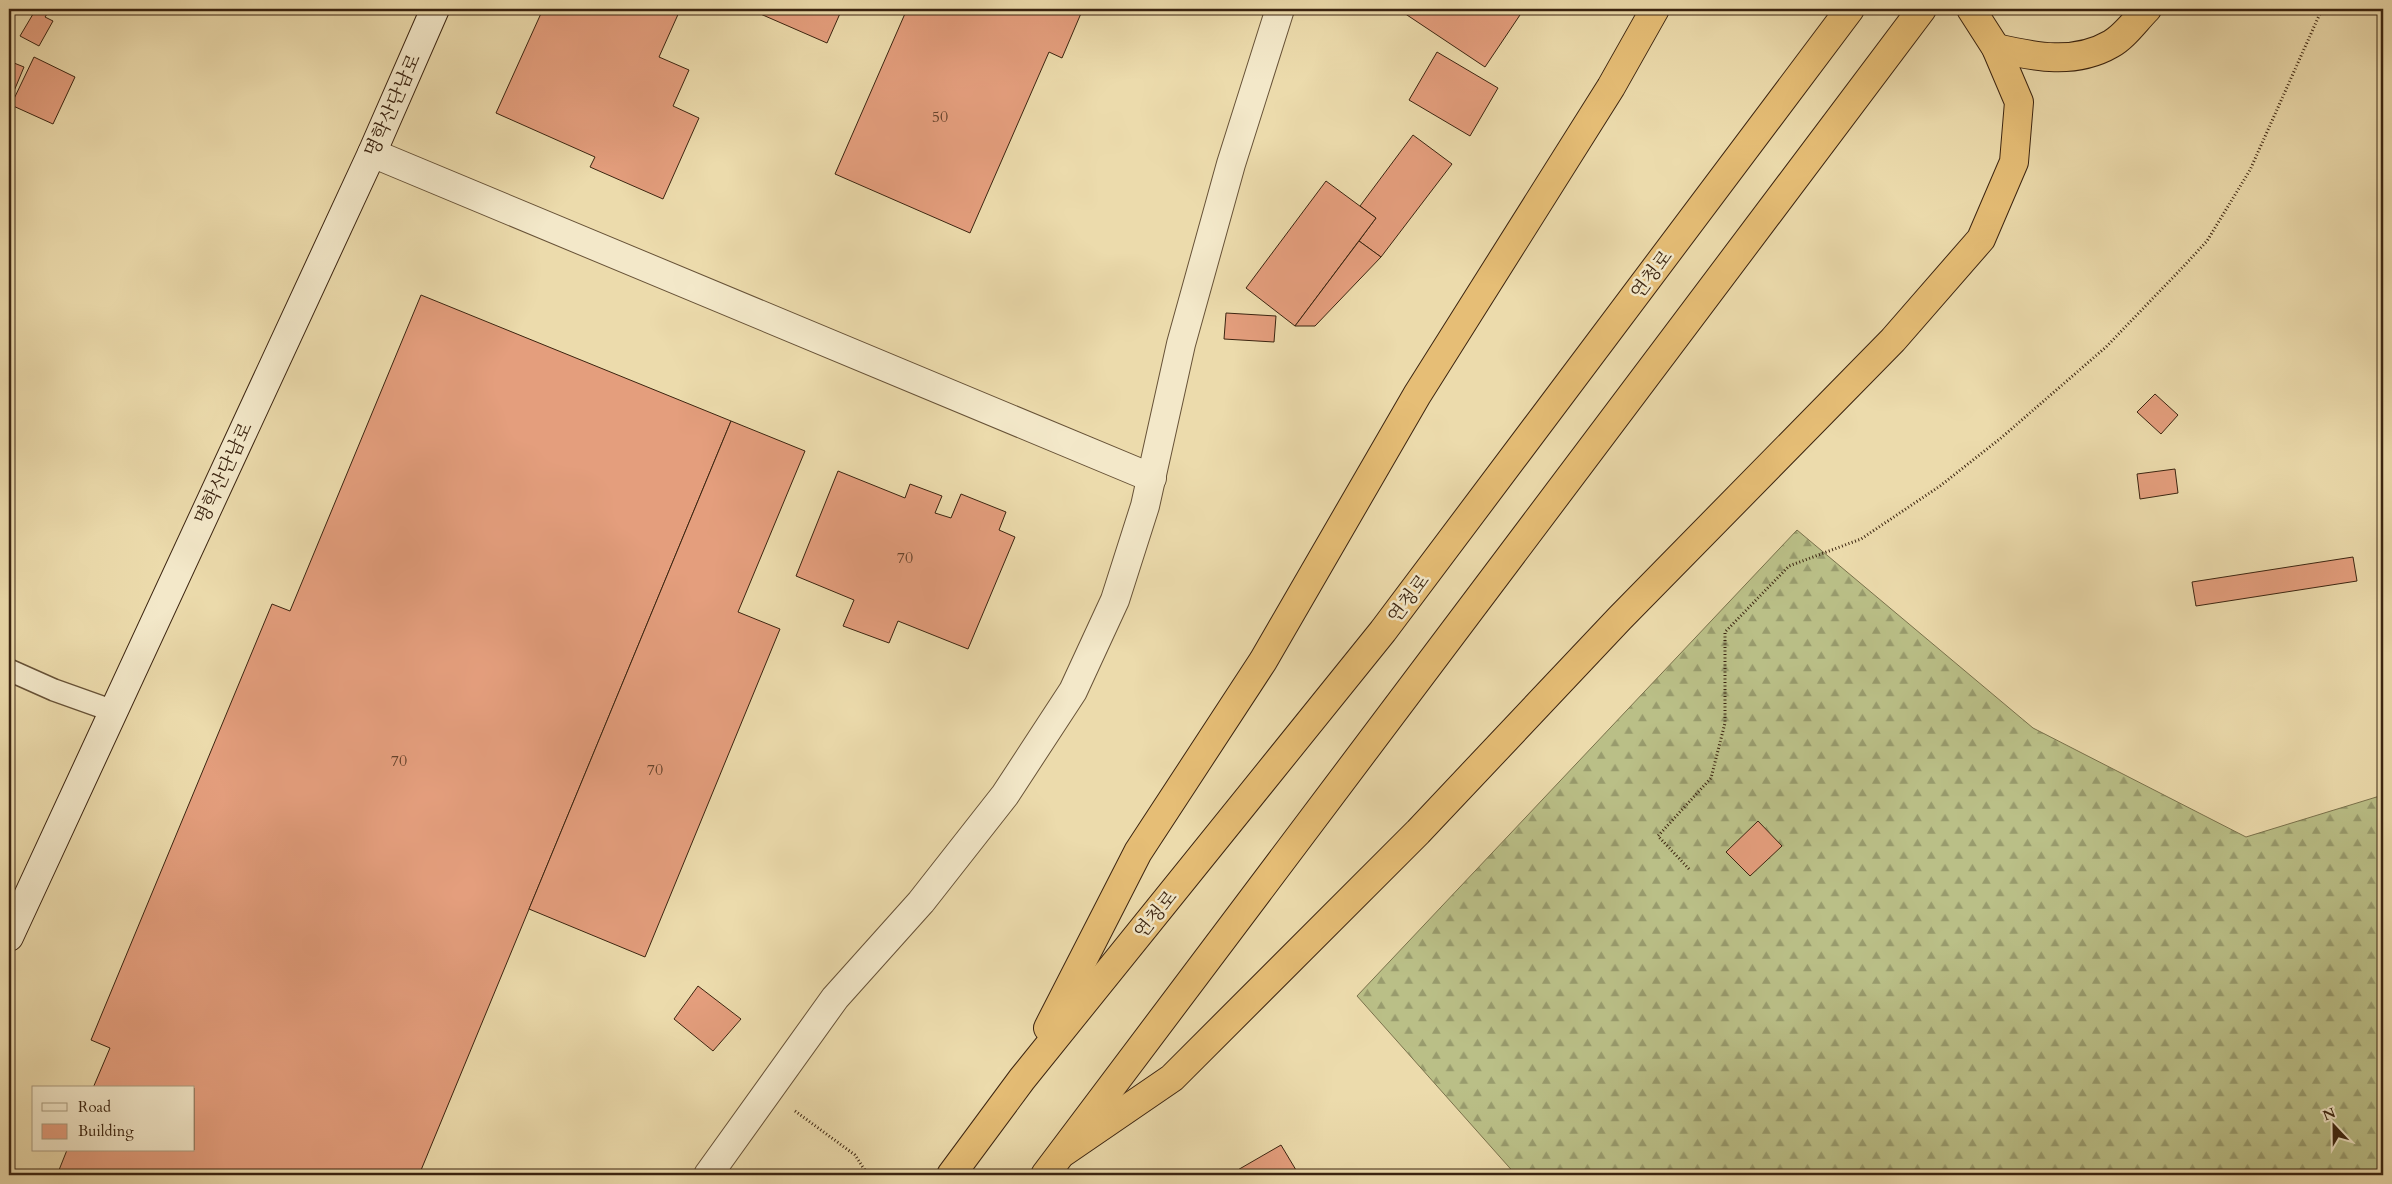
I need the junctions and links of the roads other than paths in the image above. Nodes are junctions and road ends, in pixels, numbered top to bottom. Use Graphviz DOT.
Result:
graph roads {
  1 [pos="435,9"];
  2 [pos="1280,9"];
  3 [pos="1655,9"];
  4 [pos="1850,9"];
  5 [pos="1922,9"];
  6 [pos="1971,9"];
  7 [pos="2147,9"];
  8 [pos="1996,48"];
  9 [pos="372,153"];
  10 [pos="1152,478"];
  11 [pos="9,670"];
  12 [pos="113,712"];
  13 [pos="9,937"];
  14 [pos="1022,1078"];
  15 [pos="1064,1152"];
  16 [pos="708,1175"];
  17 [pos="951,1175"];
  18 [pos="1045,1175"];
  1 -- 9 [label="street, 명학산단남로"];
  2 -- 10 [label="street"];
  3 -- 14 [label="highway"];
  4 -- 14 [label="highway, 연청로"];
  5 -- 15 [label="highway"];
  6 -- 8 [label="highway"];
  7 -- 8 [label="highway"];
  8 -- 15 [label="highway"];
  9 -- 10 [label="street"];
  9 -- 12 [label="street, 명학산단남로"];
  10 -- 16 [label="street"];
  11 -- 12 [label="lane"];
  12 -- 13 [label="street, 명학산단남로"];
  14 -- 17 [label="highway, 연청로"];
  15 -- 18 [label="highway"];
}
